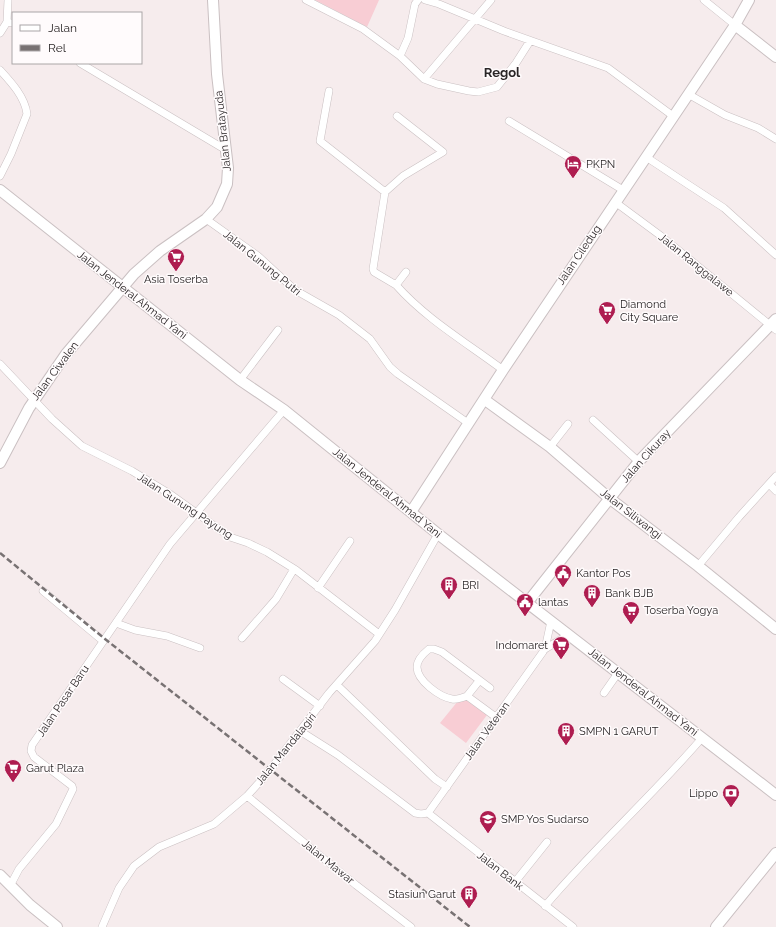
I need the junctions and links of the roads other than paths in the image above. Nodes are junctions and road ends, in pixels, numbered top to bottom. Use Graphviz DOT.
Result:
graph roads {
  1 [pos="8,0"];
  2 [pos="213,0"];
  3 [pos="306,0"];
  4 [pos="418,0"];
  5 [pos="425,0"];
  6 [pos="491,0"];
  7 [pos="704,0"];
  8 [pos="749,0"];
  9 [pos="441,2"];
  10 [pos="475,18"];
  11 [pos="10,23"];
  12 [pos="735,25"];
  13 [pos="0,33"];
  14 [pos="530,41"];
  15 [pos="400,56"];
  16 [pos="776,56"];
  17 [pos="82,64"];
  18 [pos="0,70"];
  19 [pos="424,79"];
  20 [pos="329,91"];
  21 [pos="688,94"];
  22 [pos="397,116"];
  23 [pos="673,116"];
  24 [pos="509,121"];
  25 [pos="776,139"];
  26 [pos="226,150"];
  27 [pos="646,157"];
  28 [pos="0,176"];
  29 [pos="623,190"];
  30 [pos="1,192"];
  31 [pos="385,192"];
  32 [pos="615,202"];
  33 [pos="206,219"];
  34 [pos="776,255"];
  35 [pos="406,272"];
  36 [pos="396,285"];
  37 [pos="123,288"];
  38 [pos="774,325"];
  39 [pos="278,330"];
  40 [pos="0,364"];
  41 [pos="503,370"];
  42 [pos="240,380"];
  43 [pos="34,400"];
  44 [pos="485,400"];
  45 [pos="284,410"];
  46 [pos="593,420"];
  47 [pos="468,423"];
  48 [pos="568,424"];
  49 [pos="550,447"];
  50 [pos="639,462"];
  51 [pos="0,463"];
  52 [pos="776,476"];
  53 [pos="769,484"];
  54 [pos="776,491"];
  55 [pos="609,498"];
  56 [pos="411,512"];
  57 [pos="196,513"];
  58 [pos="438,534"];
  59 [pos="350,541"];
  60 [pos="698,566"];
  61 [pos="294,569"];
  62 [pos="318,588"];
  63 [pos="43,591"];
  64 [pos="527,603"];
  65 [pos="551,621"];
  66 [pos="116,623"];
  67 [pos="776,629"];
  68 [pos="379,634"];
  69 [pos="568,635"];
  70 [pos="242,638"];
  71 [pos="101,644"];
  72 [pos="200,648"];
  73 [pos="545,649"];
  74 [pos="618,673"];
  75 [pos="283,679"];
  76 [pos="478,680"];
  77 [pos="337,685"];
  78 [pos="490,688"];
  79 [pos="604,693"];
  80 [pos="467,696"];
  81 [pos="320,706"];
  82 [pos="496,718"];
  83 [pos="300,731"];
  84 [pos="702,738"];
  85 [pos="447,786"];
  86 [pos="776,795"];
  87 [pos="247,796"];
  88 [pos="428,813"];
  89 [pos="546,842"];
  90 [pos="776,853"];
  91 [pos="0,875"];
  92 [pos="515,882"];
  93 [pos="10,886"];
  94 [pos="545,906"];
  95 [pos="54,925"];
  96 [pos="102,927"];
  97 [pos="411,927"];
  98 [pos="573,927"];
  99 [pos="716,927"];
  1 -- 11 [label="street"];
  2 -- 26 [label="street, Jalan Bratayuda"];
  3 -- 15 [label="street"];
  4 -- 15 [label="street"];
  5 -- 9 [label="street"];
  6 -- 10 [label="street"];
  7 -- 12 [label="street"];
  8 -- 12 [label="street, Jalan Ciledug"];
  9 -- 10 [label="street"];
  10 -- 14 [label="street"];
  10 -- 19 [label="street"];
  11 -- 13 [label="street"];
  12 -- 16 [label="street"];
  12 -- 21 [label="street, Jalan Ciledug"];
  14 -- 19 [label="street"];
  14 -- 23 [label="street"];
  15 -- 19 [label="street"];
  17 -- 26 [label="street"];
  18 -- 28 [label="street"];
  20 -- 31 [label="street"];
  21 -- 23 [label="street, Jalan Ciledug"];
  21 -- 25 [label="street"];
  22 -- 31 [label="street"];
  23 -- 27 [label="street, Jalan Ciledug"];
  24 -- 29 [label="street"];
  26 -- 33 [label="street, Jalan Bratayuda"];
  27 -- 29 [label="street, Jalan Ciledug"];
  27 -- 34 [label="street"];
  29 -- 32 [label="street, Jalan Ciledug"];
  30 -- 37 [label="street, Jalan Jenderal Ahmad Yani"];
  31 -- 36 [label="street"];
  32 -- 38 [label="street, Jalan Ranggalawe"];
  32 -- 41 [label="street, Jalan Ciledug"];
  33 -- 37 [label="street, Jalan Bratayuda"];
  33 -- 47 [label="street, Jalan Gunung Putri"];
  35 -- 36 [label="street"];
  36 -- 41 [label="street"];
  37 -- 42 [label="street, Jalan Jenderal Ahmad Yani"];
  37 -- 43 [label="street, Jalan Ciwalen"];
  38 -- 50 [label="street, Jalan Cikuray"];
  39 -- 42 [label="street"];
  40 -- 43 [label="street, Jalan Gunung Payung"];
  41 -- 44 [label="street, Jalan Ciledug"];
  42 -- 45 [label="street, Jalan Jenderal Ahmad Yani"];
  43 -- 51 [label="street, Jalan Ciwalen"];
  43 -- 57 [label="street, Jalan Gunung Payung"];
  44 -- 47 [label="street, Jalan Ciledug"];
  44 -- 49 [label="street, Jalan Siliwangi"];
  45 -- 56 [label="street, Jalan Jenderal Ahmad Yani"];
  45 -- 57 [label="street"];
  46 -- 50 [label="street"];
  47 -- 56 [label="street, Jalan Ciledug"];
  48 -- 49 [label="street"];
  49 -- 55 [label="street, Jalan Siliwangi"];
  50 -- 55 [label="street, Jalan Cikuray"];
  52 -- 53 [label="street"];
  53 -- 54 [label="street"];
  53 -- 60 [label="street"];
  55 -- 60 [label="street, Jalan Siliwangi"];
  55 -- 64 [label="street, Jalan Cikuray"];
  56 -- 58 [label="street, Jalan Jenderal Ahmad Yani"];
  57 -- 61 [label="street, Jalan Gunung Payung"];
  57 -- 66 [label="street"];
  58 -- 64 [label="street, Jalan Jenderal Ahmad Yani"];
  58 -- 68 [label="street, Jalan Mandalagiri"];
  59 -- 62 [label="street"];
  60 -- 67 [label="street, Jalan Siliwangi"];
  61 -- 62 [label="street, Jalan Gunung Payung"];
  61 -- 70 [label="street"];
  62 -- 68 [label="street, Jalan Gunung Payung"];
  63 -- 71 [label="street"];
  64 -- 65 [label="street, Jalan Jenderal Ahmad Yani"];
  65 -- 69 [label="street, Jalan Jenderal Ahmad Yani"];
  65 -- 73 [label="street, Jalan Veteran"];
  66 -- 71 [label="street"];
  66 -- 72 [label="street"];
  68 -- 77 [label="street, Jalan Mandalagiri"];
  69 -- 73 [label="street, Jalan Veteran"];
  69 -- 74 [label="street, Jalan Jenderal Ahmad Yani"];
  71 -- 93 [label="street, Jalan Pasar Baru"];
  73 -- 82 [label="street, Jalan Veteran"];
  74 -- 79 [label="street"];
  74 -- 84 [label="street, Jalan Jenderal Ahmad Yani"];
  75 -- 81 [label="street"];
  76 -- 78 [label="street"];
  76 -- 80 [label="street"];
  76 -- 80 [label="street"];
  77 -- 81 [label="street, Jalan Mandalagiri"];
  77 -- 85 [label="street"];
  80 -- 82 [label="street"];
  81 -- 83 [label="street, Jalan Mandalagiri"];
  82 -- 85 [label="street, Jalan Veteran"];
  83 -- 87 [label="street, Jalan Mandalagiri"];
  83 -- 88 [label="street"];
  84 -- 86 [label="street, Jalan Jenderal Ahmad Yani"];
  84 -- 94 [label="street"];
  85 -- 88 [label="street, Jalan Veteran"];
  87 -- 96 [label="street, Jalan Mandalagiri"];
  87 -- 97 [label="street, Jalan Mawar"];
  88 -- 92 [label="street, Jalan Bank"];
  89 -- 92 [label="street"];
  90 -- 99 [label="street"];
  91 -- 93 [label="street"];
  92 -- 94 [label="street, Jalan Bank"];
  93 -- 95 [label="street"];
  94 -- 98 [label="street, Jalan Bank"];
}
